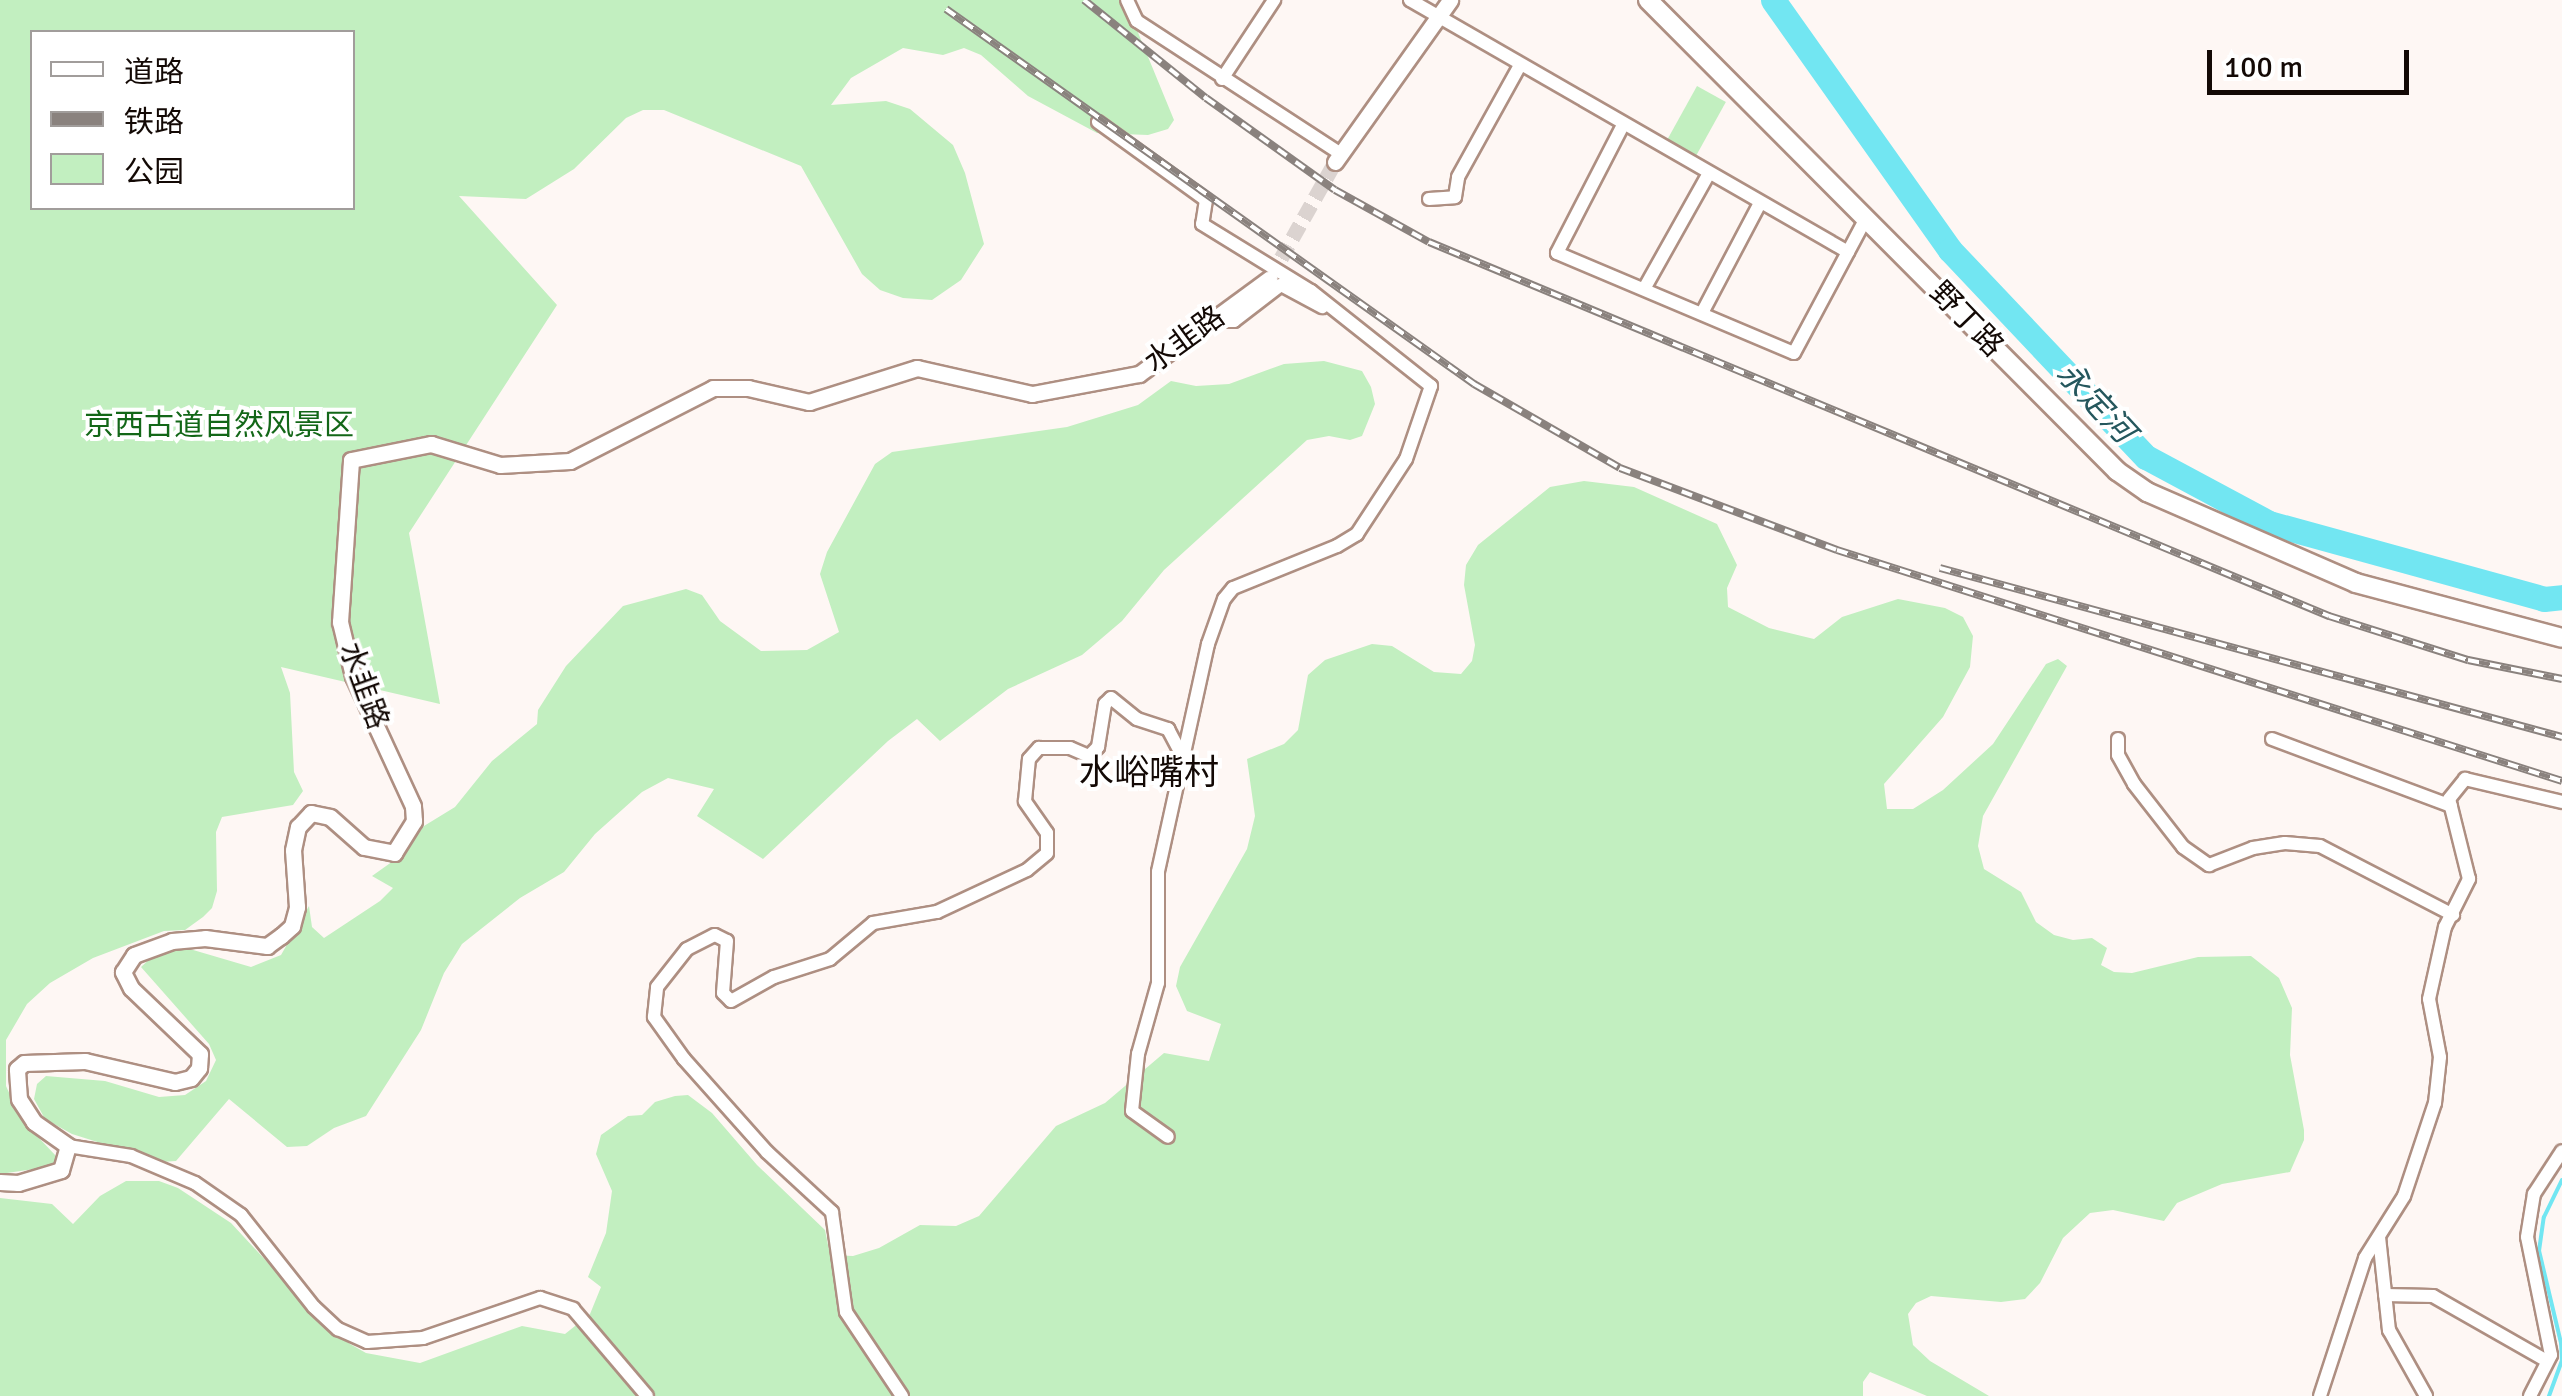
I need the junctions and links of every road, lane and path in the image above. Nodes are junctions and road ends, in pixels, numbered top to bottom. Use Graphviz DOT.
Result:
graph roads {
  1 [pos="1127,0"];
  2 [pos="1274,0"];
  3 [pos="1410,0"];
  4 [pos="1450,0"];
  5 [pos="1648,0"];
  6 [pos="1438,19"];
  7 [pos="1520,65"];
  8 [pos="1222,79"];
  9 [pos="1098,122"];
  10 [pos="1623,125"];
  11 [pos="1338,158"];
  12 [pos="1708,174"];
  13 [pos="1428,198"];
  14 [pos="1760,205"];
  15 [pos="1867,217"];
  16 [pos="1848,252"];
  17 [pos="1270,278"];
  18 [pos="1644,289"];
  19 [pos="1702,313"];
  20 [pos="1339,314"];
  21 [pos="1212,321"];
  22 [pos="2562,638"];
  23 [pos="2118,739"];
  24 [pos="2272,739"];
  25 [pos="1183,757"];
  26 [pos="2562,802"];
  27 [pos="2451,806"];
  28 [pos="2453,915"];
  29 [pos="1168,1136"];
  30 [pos="68,1146"];
  31 [pos="2562,1151"];
  32 [pos="0,1182"];
  33 [pos="2379,1237"];
  34 [pos="2385,1294"];
  35 [pos="2548,1361"];
  36 [pos="647,1396"];
  37 [pos="902,1396"];
  38 [pos="2320,1396"];
  39 [pos="2426,1396"];
  40 [pos="2530,1396"];
  1 -- 8 [label="street"];
  2 -- 8 [label="street"];
  3 -- 6 [label="street"];
  4 -- 6 [label="street"];
  5 -- 15 [label="main road, 野丁路"];
  6 -- 7 [label="street"];
  6 -- 11 [label="street"];
  7 -- 10 [label="street"];
  7 -- 13 [label="street"];
  8 -- 11 [label="street"];
  9 -- 20 [label="street"];
  10 -- 12 [label="street"];
  10 -- 18 [label="street"];
  12 -- 14 [label="street"];
  12 -- 18 [label="street"];
  14 -- 16 [label="street"];
  14 -- 19 [label="street"];
  15 -- 16 [label="street"];
  15 -- 22 [label="main road, 野丁路"];
  16 -- 19 [label="street"];
  17 -- 21 [label="street, 水韭路"];
  18 -- 19 [label="street"];
  20 -- 21 [label="street"];
  20 -- 25 [label="street"];
  21 -- 30 [label="street, 水韭路"];
  23 -- 28 [label="street"];
  24 -- 27 [label="street"];
  25 -- 29 [label="street"];
  25 -- 37 [label="street"];
  26 -- 27 [label="street"];
  27 -- 28 [label="street"];
  28 -- 33 [label="street"];
  30 -- 32 [label="street"];
  30 -- 36 [label="street"];
  31 -- 35 [label="street"];
  33 -- 34 [label="street"];
  33 -- 38 [label="street"];
  34 -- 35 [label="street"];
  34 -- 39 [label="street"];
  35 -- 40 [label="street"];
}
